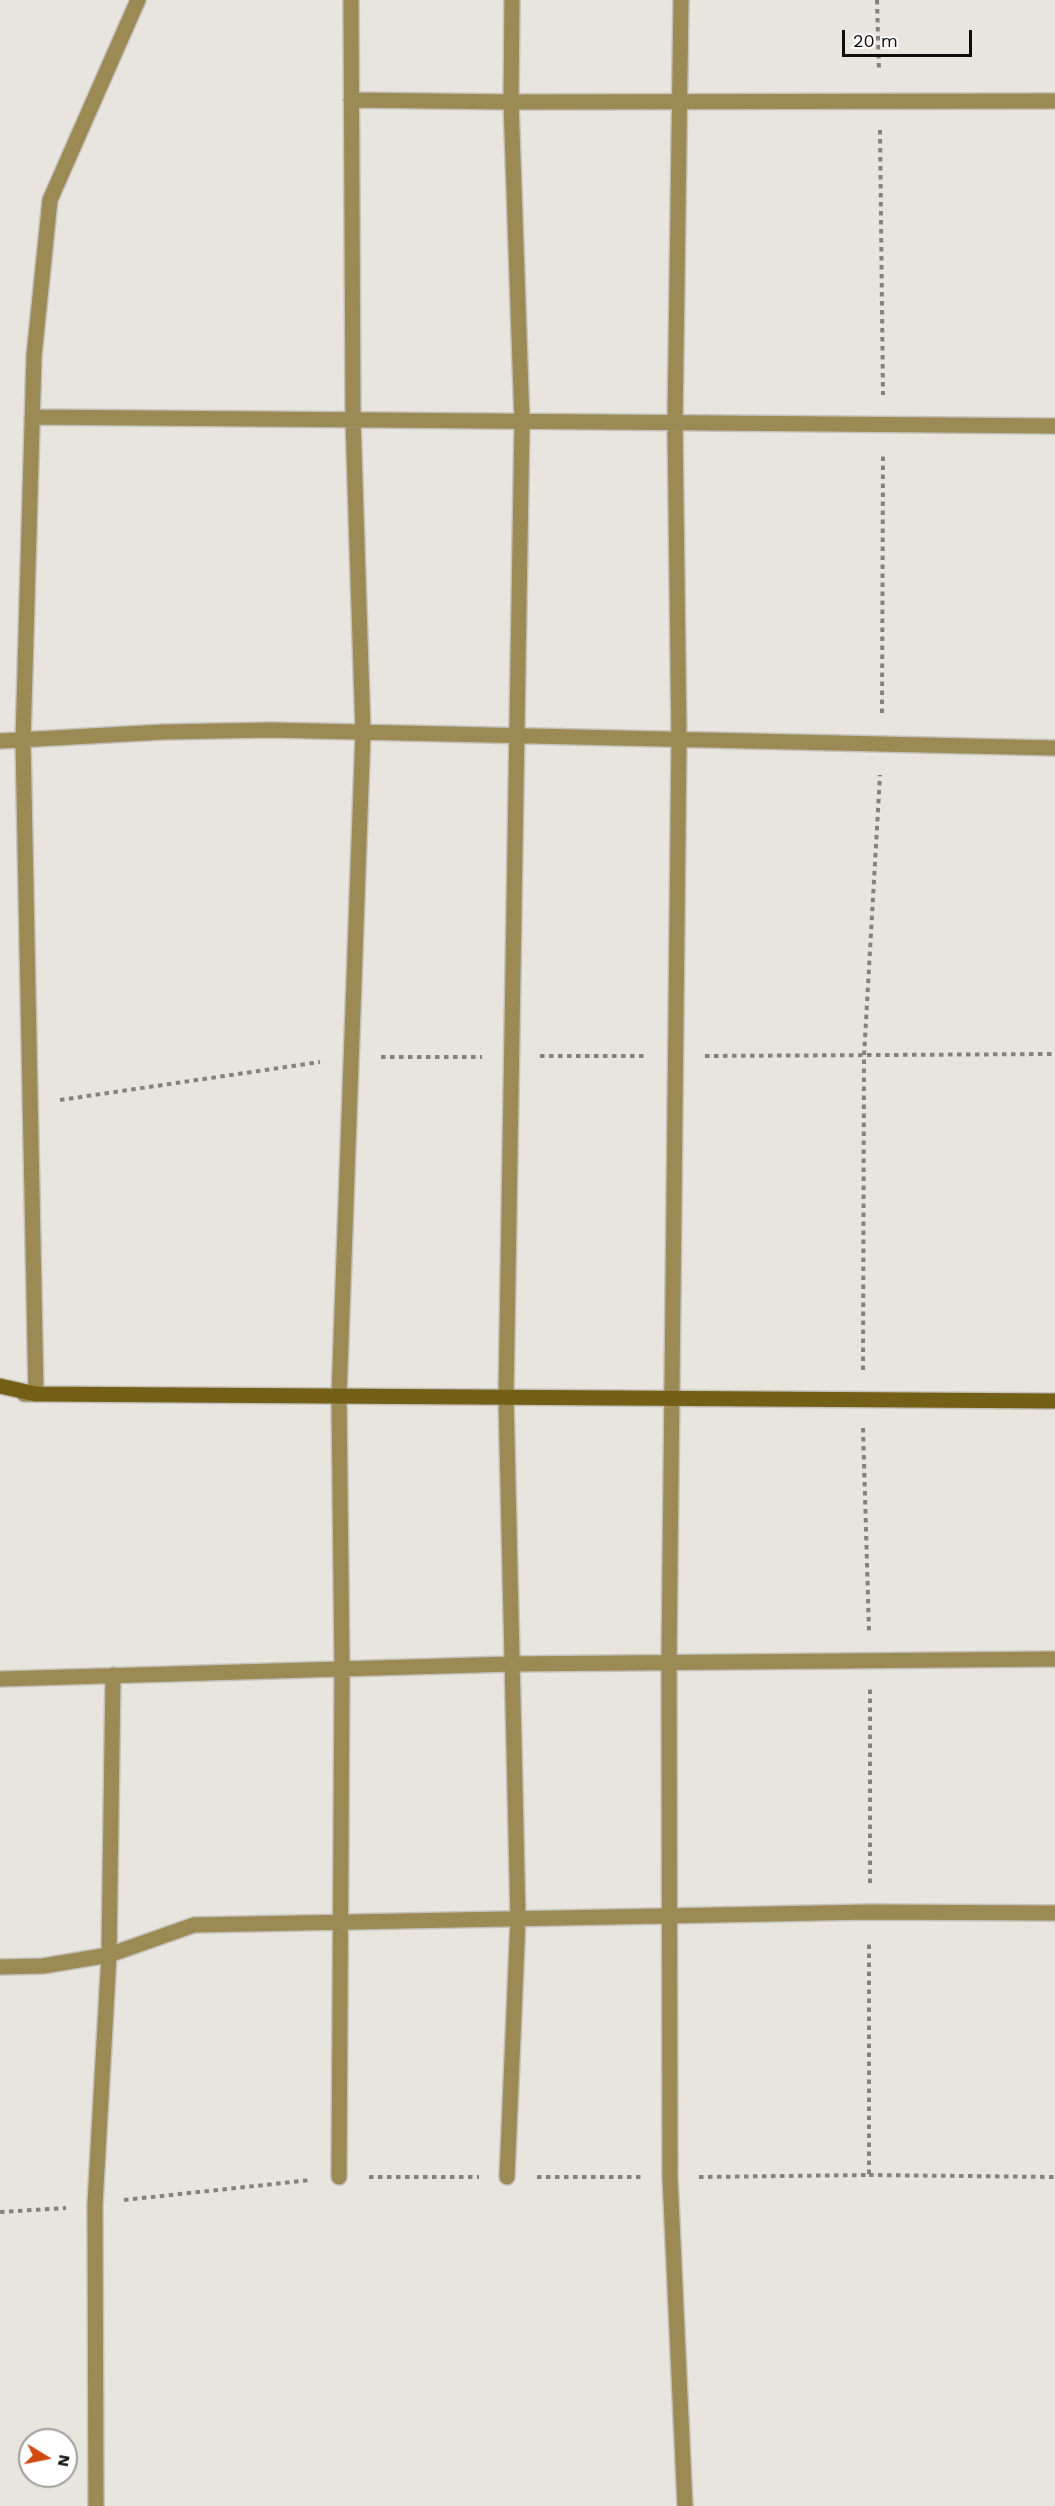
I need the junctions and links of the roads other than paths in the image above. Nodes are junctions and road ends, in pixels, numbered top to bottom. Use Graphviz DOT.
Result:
graph roads {
  1 [pos="138,0"];
  2 [pos="351,0"];
  3 [pos="512,0"];
  4 [pos="681,0"];
  5 [pos="351,100"];
  6 [pos="1055,101"];
  7 [pos="511,102"];
  8 [pos="681,102"];
  9 [pos="32,417"];
  10 [pos="353,420"];
  11 [pos="522,421"];
  12 [pos="675,423"];
  13 [pos="1055,426"];
  14 [pos="363,732"];
  15 [pos="518,736"];
  16 [pos="679,740"];
  17 [pos="0,741"];
  18 [pos="22,741"];
  19 [pos="1055,748"];
  20 [pos="0,1386"];
  21 [pos="0,1394"];
  22 [pos="36,1394"];
  23 [pos="339,1396"];
  24 [pos="506,1397"];
  25 [pos="670,1399"];
  26 [pos="1055,1401"];
  27 [pos="1055,1659"];
  28 [pos="669,1662"];
  29 [pos="512,1664"];
  30 [pos="342,1669"];
  31 [pos="113,1675"];
  32 [pos="0,1679"];
  33 [pos="1055,1913"];
  34 [pos="670,1916"];
  35 [pos="518,1919"];
  36 [pos="339,1922"];
  37 [pos="109,1955"];
  38 [pos="0,1966"];
  39 [pos="339,2177"];
  40 [pos="507,2177"];
  41 [pos="96,2506"];
  42 [pos="685,2506"];
  1 -- 9 [label="street"];
  2 -- 5 [label="street"];
  3 -- 7 [label="street"];
  4 -- 8 [label="street"];
  5 -- 7 [label="street"];
  5 -- 10 [label="street"];
  6 -- 8 [label="street"];
  7 -- 8 [label="street"];
  7 -- 11 [label="street"];
  8 -- 12 [label="street"];
  9 -- 10 [label="street"];
  9 -- 18 [label="street"];
  10 -- 11 [label="street"];
  10 -- 14 [label="street"];
  11 -- 12 [label="street"];
  11 -- 15 [label="street"];
  12 -- 13 [label="street"];
  12 -- 16 [label="street"];
  14 -- 15 [label="street"];
  14 -- 18 [label="street"];
  14 -- 23 [label="street"];
  15 -- 16 [label="street"];
  15 -- 24 [label="street"];
  16 -- 19 [label="street"];
  16 -- 25 [label="street"];
  17 -- 18 [label="street"];
  18 -- 22 [label="street"];
  20 -- 22 [label="street"];
  21 -- 22 [label="street"];
  22 -- 23 [label="street"];
  23 -- 24 [label="street"];
  23 -- 30 [label="street"];
  24 -- 25 [label="street"];
  24 -- 29 [label="street"];
  25 -- 26 [label="street"];
  25 -- 28 [label="street"];
  27 -- 28 [label="street"];
  28 -- 29 [label="street"];
  28 -- 34 [label="street"];
  29 -- 30 [label="street"];
  29 -- 35 [label="street"];
  30 -- 31 [label="street"];
  30 -- 36 [label="street"];
  31 -- 32 [label="street"];
  31 -- 37 [label="street"];
  33 -- 34 [label="street"];
  34 -- 35 [label="street"];
  34 -- 42 [label="street"];
  35 -- 36 [label="street"];
  35 -- 40 [label="street"];
  36 -- 37 [label="street"];
  36 -- 39 [label="street"];
  37 -- 38 [label="street"];
  37 -- 41 [label="street"];
}
